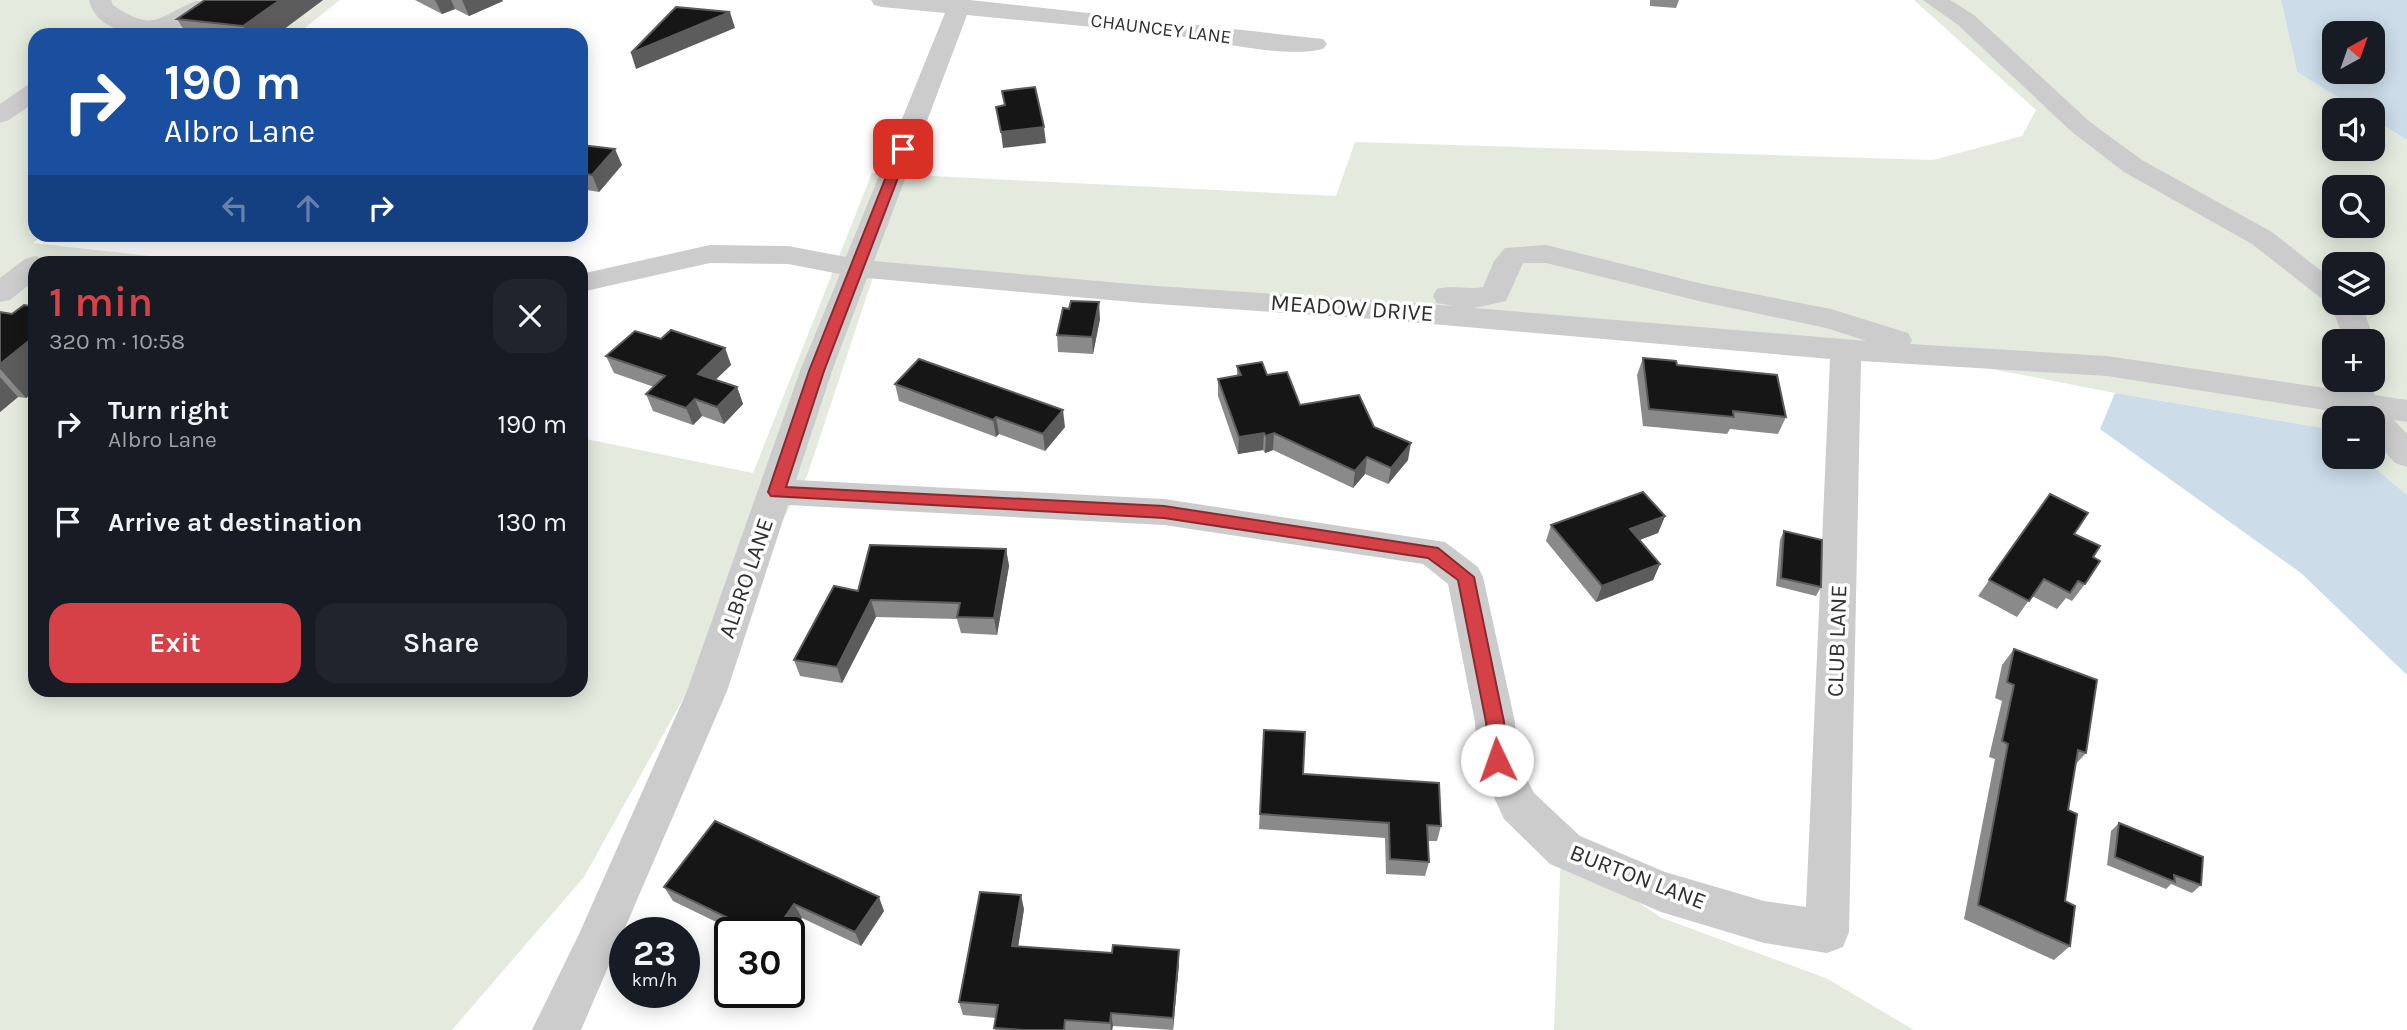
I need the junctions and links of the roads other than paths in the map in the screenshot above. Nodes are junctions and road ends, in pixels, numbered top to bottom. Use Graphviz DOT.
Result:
graph roads {
  1 [pos="100,0"];
  2 [pos="213,0"];
  3 [pos="882,0"];
  4 [pos="1934,0"];
  5 [pos="959,3"];
  6 [pos="124,28"];
  7 [pos="156,28"];
  8 [pos="1315,44"];
  9 [pos="28,96"];
  10 [pos="0,115"];
  11 [pos="28,268"];
  12 [pos="857,268"];
  13 [pos="954,276"];
  14 [pos="4,280"];
  15 [pos="588,281"];
  16 [pos="2322,286"];
  17 [pos="24,314"];
  18 [pos="1846,350"];
  19 [pos="1954,356"];
  20 [pos="2322,387"];
  21 [pos="2361,392"];
  22 [pos="2362,392"];
  23 [pos="2407,411"];
  24 [pos="2407,455"];
  25 [pos="776,492"];
  26 [pos="1828,932"];
  27 [pos="556,1030"];
  1 -- 6 [label="street"];
  2 -- 7 [label="street"];
  3 -- 5 [label="street, CHAUNCEY LANE"];
  4 -- 16 [label="street"];
  5 -- 8 [label="street, CHAUNCEY LANE"];
  5 -- 12 [label="street, ALBRO LANE"];
  9 -- 10 [label="street"];
  11 -- 14 [label="street"];
  12 -- 13 [label="street, MEADOW DRIVE"];
  12 -- 15 [label="street, MEADOW DRIVE"];
  12 -- 25 [label="street, ALBRO LANE"];
  13 -- 18 [label="street, MEADOW DRIVE"];
  13 -- 19 [label="street"];
  14 -- 17 [label="street"];
  18 -- 19 [label="street, MEADOW DRIVE"];
  18 -- 26 [label="street, CLUB LANE"];
  19 -- 20 [label="street"];
  21 -- 24 [label="street"];
  22 -- 23 [label="street"];
  25 -- 26 [label="street, BURTON LANE"];
  25 -- 27 [label="street, ALBRO LANE"];
}
